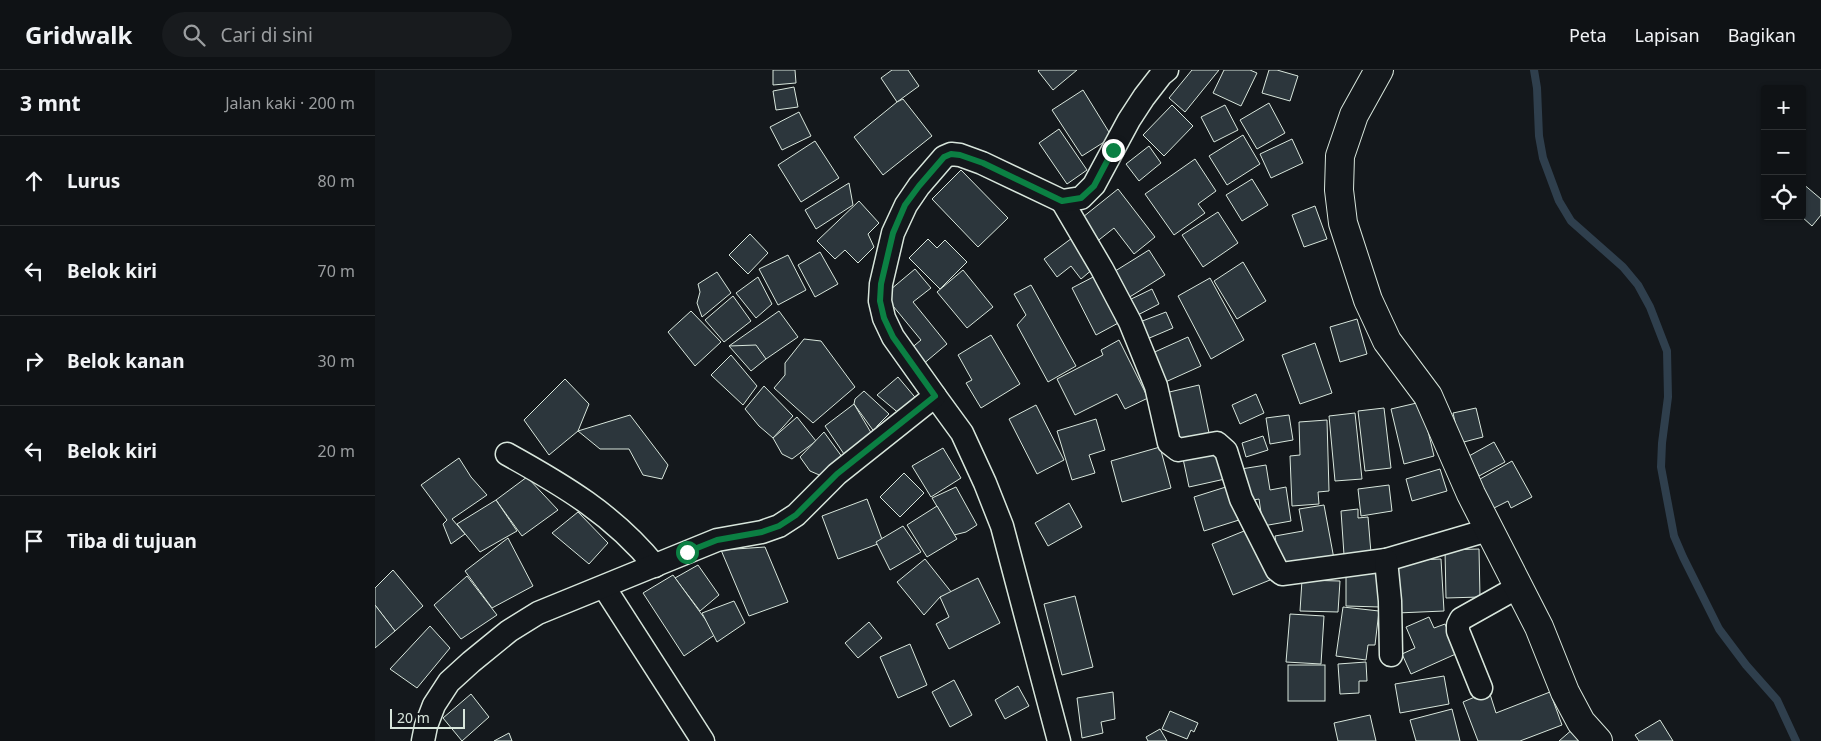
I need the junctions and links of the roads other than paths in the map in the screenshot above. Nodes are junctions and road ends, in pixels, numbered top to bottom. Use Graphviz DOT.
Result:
graph roads {
  1 [pos="1167,70"];
  2 [pos="1379,70"];
  3 [pos="1062,201"];
  4 [pos="935,396"];
  5 [pos="507,454"];
  6 [pos="1488,530"];
  7 [pos="1386,560"];
  8 [pos="655,566"];
  9 [pos="604,586"];
  10 [pos="1519,587"];
  11 [pos="1391,655"];
  12 [pos="1481,688"];
  13 [pos="423,741"];
  14 [pos="703,741"];
  15 [pos="1059,741"];
  16 [pos="1598,741"];
  1 -- 3 [label="street"];
  2 -- 6 [label="street"];
  3 -- 4 [label="street"];
  3 -- 7 [label="street"];
  4 -- 8 [label="street"];
  4 -- 15 [label="street"];
  5 -- 8 [label="street"];
  6 -- 7 [label="street"];
  6 -- 10 [label="street"];
  7 -- 11 [label="street"];
  8 -- 9 [label="street"];
  9 -- 13 [label="street"];
  9 -- 14 [label="street"];
  10 -- 12 [label="street"];
  10 -- 16 [label="street"];
}
